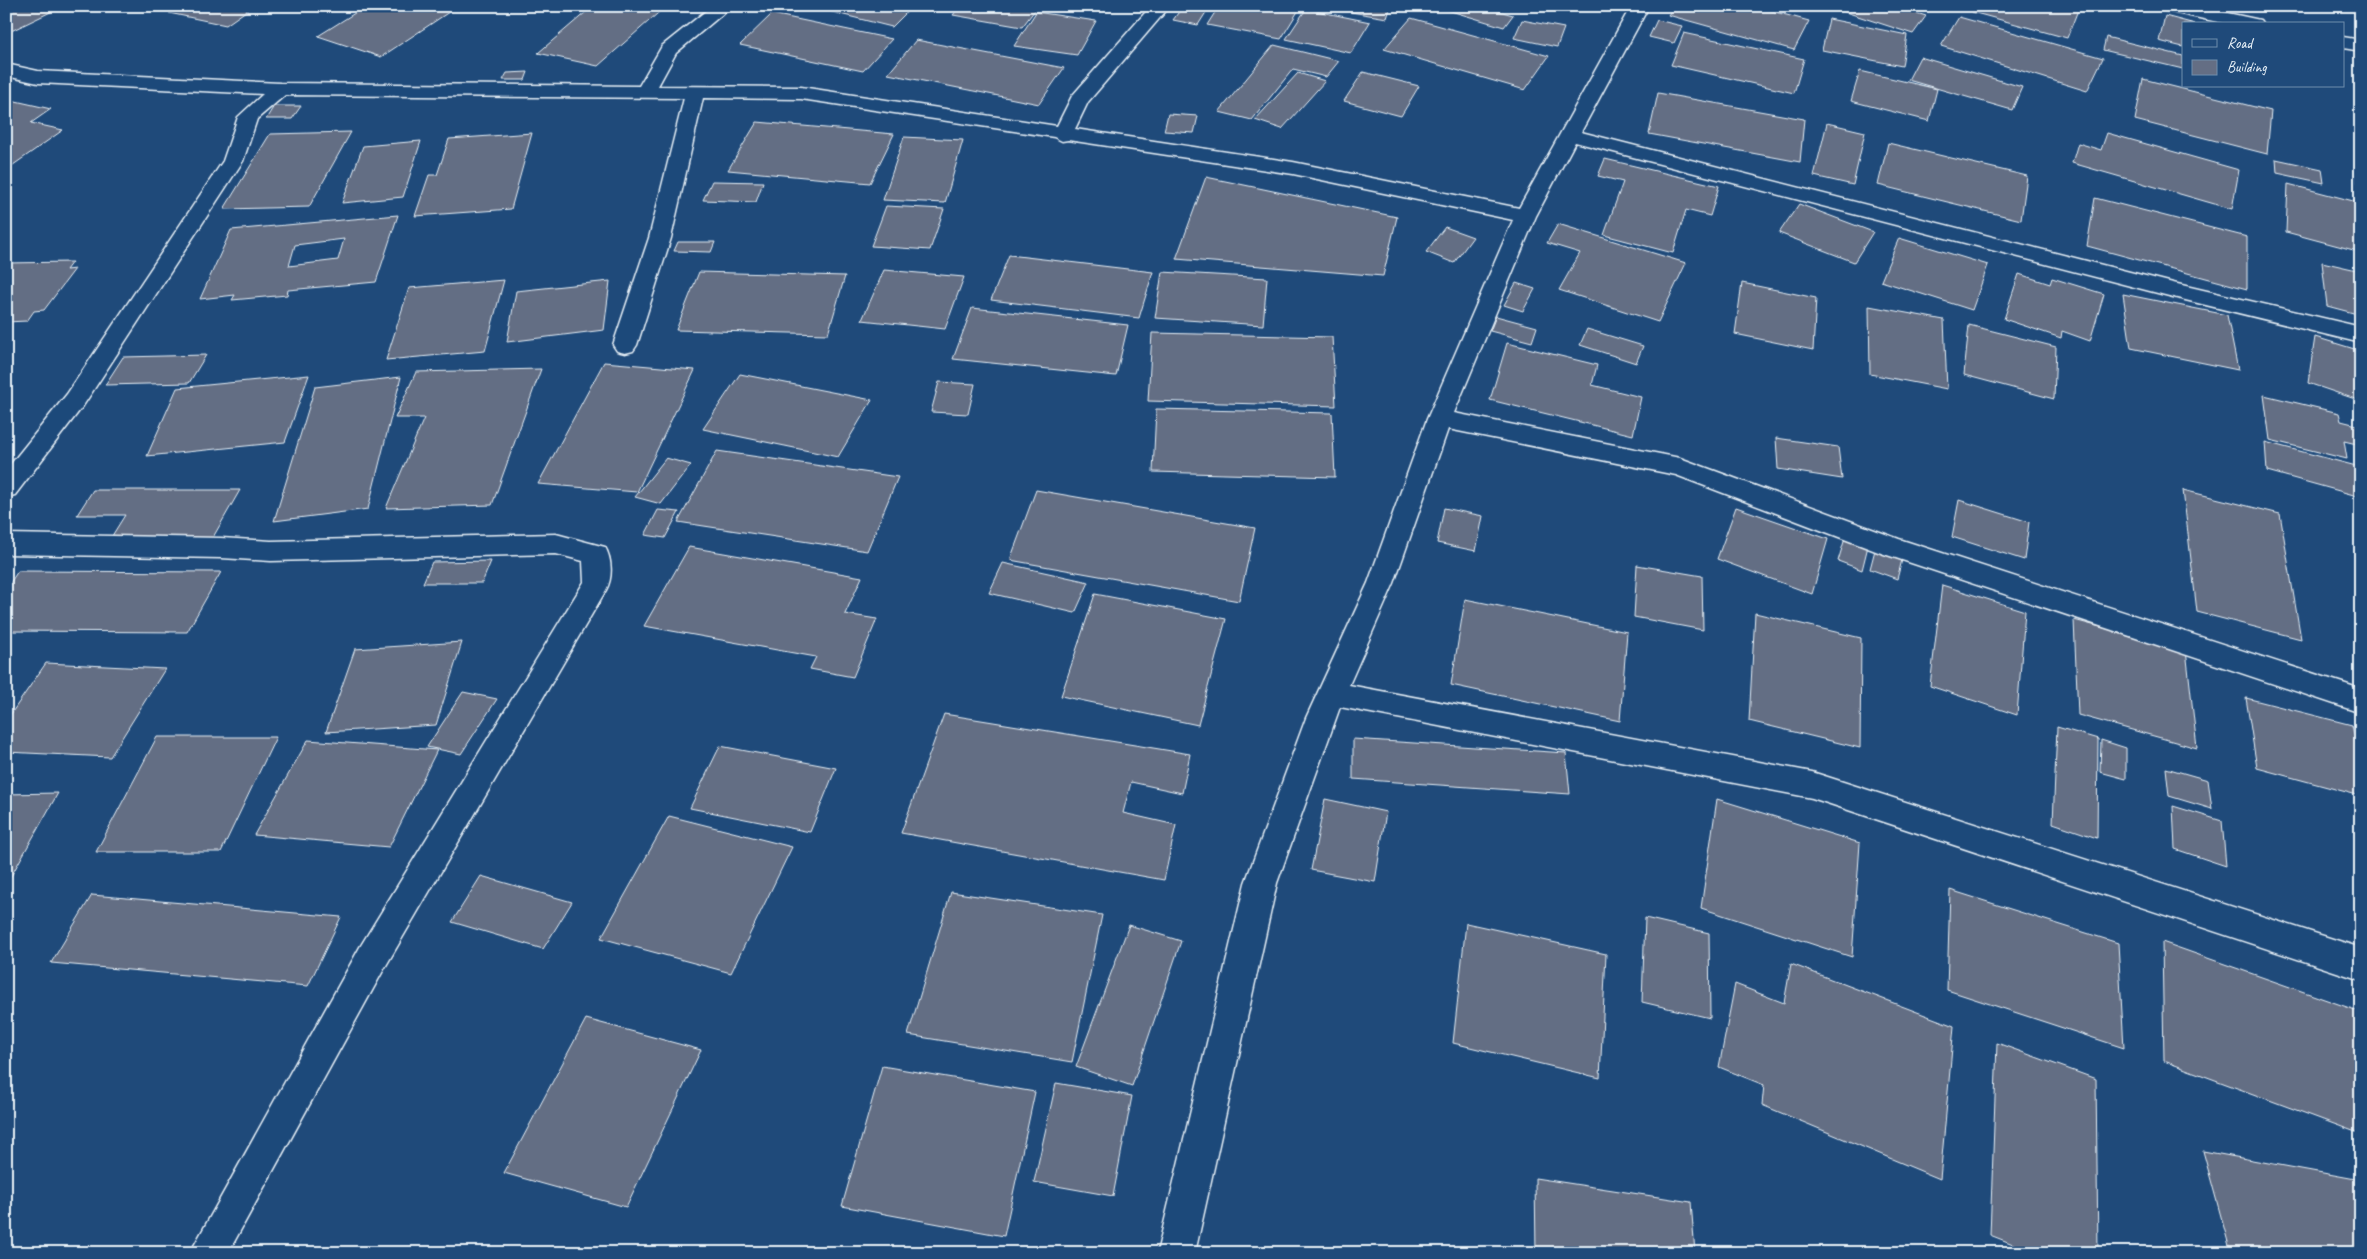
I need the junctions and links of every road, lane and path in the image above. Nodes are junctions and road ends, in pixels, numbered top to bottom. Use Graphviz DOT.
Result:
graph roads {
  1 [pos="723,6"];
  2 [pos="1162,6"];
  3 [pos="1640,6"];
  4 [pos="2168,6"];
  5 [pos="2244,22"];
  6 [pos="2344,42"];
  7 [pos="2361,46"];
  8 [pos="6,70"];
  9 [pos="280,89"];
  10 [pos="695,92"];
  11 [pos="644,93"];
  12 [pos="1062,135"];
  13 [pos="1570,135"];
  14 [pos="1525,216"];
  15 [pos="2361,335"];
  16 [pos="625,345"];
  17 [pos="1439,419"];
  18 [pos="6,488"];
  19 [pos="6,544"];
  20 [pos="1331,693"];
  21 [pos="2361,701"];
  22 [pos="2361,964"];
  23 [pos="208,1253"];
  24 [pos="1176,1253"];
  1 -- 11 [label="street"];
  2 -- 12 [label="street"];
  3 -- 13 [label="street"];
  4 -- 5 [label="street"];
  6 -- 7 [label="street"];
  8 -- 9 [label="street"];
  9 -- 11 [label="street"];
  9 -- 18 [label="street"];
  10 -- 11 [label="street"];
  10 -- 12 [label="street"];
  10 -- 16 [label="street"];
  12 -- 14 [label="street"];
  13 -- 14 [label="street"];
  13 -- 15 [label="street"];
  14 -- 17 [label="street"];
  17 -- 20 [label="street"];
  17 -- 21 [label="street"];
  19 -- 23 [label="street"];
  20 -- 22 [label="street"];
  20 -- 24 [label="street"];
}
